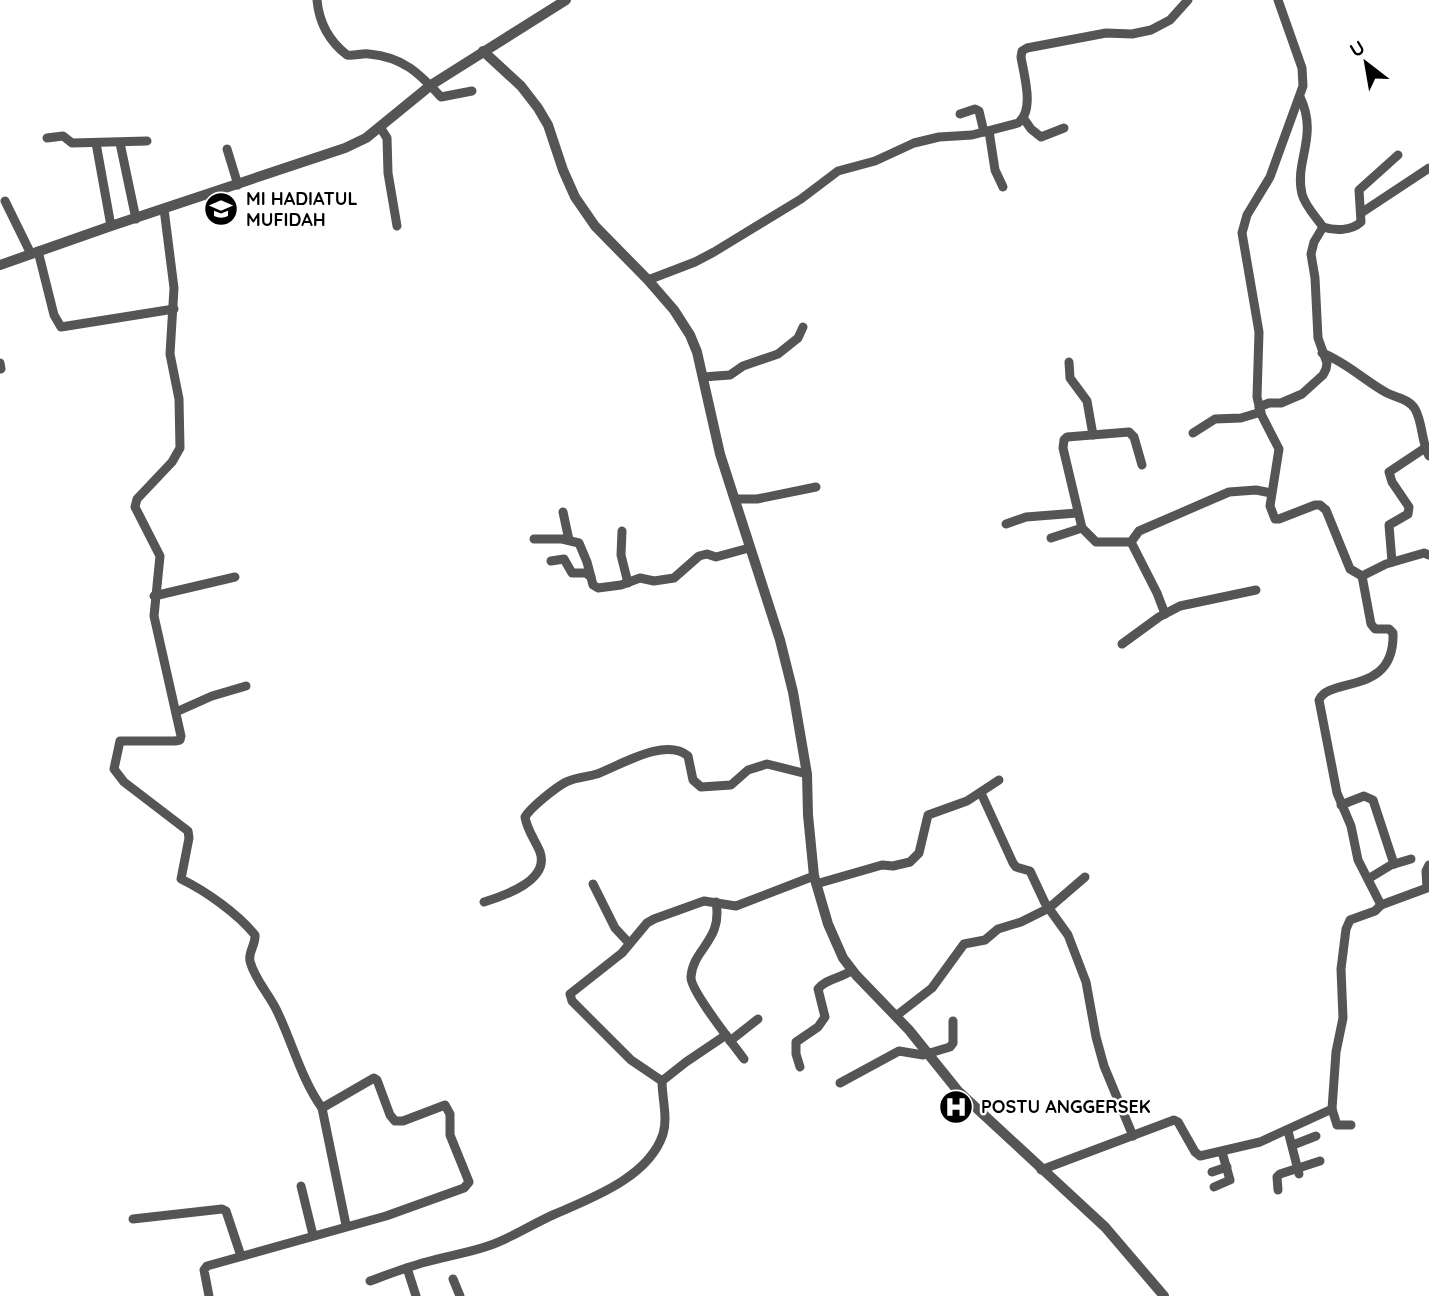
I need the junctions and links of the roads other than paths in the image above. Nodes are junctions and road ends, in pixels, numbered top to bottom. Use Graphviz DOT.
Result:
graph roads {
  1 [pos="317,0"];
  2 [pos="566,0"];
  3 [pos="1188,0"];
  4 [pos="1278,0"];
  5 [pos="483,51"];
  6 [pos="431,85"];
  7 [pos="472,92"];
  8 [pos="1300,97"];
  9 [pos="960,114"];
  10 [pos="1024,119"];
  11 [pos="380,127"];
  12 [pos="1064,128"];
  13 [pos="986,131"];
  14 [pos="47,138"];
  15 [pos="147,141"];
  16 [pos="96,143"];
  17 [pos="120,143"];
  18 [pos="227,149"];
  19 [pos="1398,155"];
  20 [pos="1429,168"];
  21 [pos="238,185"];
  22 [pos="1003,187"];
  23 [pos="5,201"];
  24 [pos="164,209"];
  25 [pos="1361,214"];
  26 [pos="136,219"];
  27 [pos="111,226"];
  28 [pos="397,226"];
  29 [pos="1323,227"];
  30 [pos="34,253"];
  31 [pos="0,265"];
  32 [pos="648,280"];
  33 [pos="174,310"];
  34 [pos="803,327"];
  35 [pos="1322,354"];
  36 [pos="1069,362"];
  37 [pos="703,377"];
  38 [pos="1260,409"];
  39 [pos="1193,433"];
  40 [pos="1093,435"];
  41 [pos="1427,452"];
  42 [pos="1142,465"];
  43 [pos="816,488"];
  44 [pos="1272,493"];
  45 [pos="735,499"];
  46 [pos="563,512"];
  47 [pos="1077,513"];
  48 [pos="1006,524"];
  49 [pos="1082,528"];
  50 [pos="622,531"];
  51 [pos="1051,537"];
  52 [pos="534,539"];
  53 [pos="569,540"];
  54 [pos="1131,542"];
  55 [pos="749,548"];
  56 [pos="1429,555"];
  57 [pos="551,561"];
  58 [pos="1392,562"];
  59 [pos="1362,576"];
  60 [pos="235,577"];
  61 [pos="591,578"];
  62 [pos="628,583"];
  63 [pos="1255,590"];
  64 [pos="154,596"];
  65 [pos="1165,614"];
  66 [pos="1122,644"];
  67 [pos="246,686"];
  68 [pos="176,712"];
  69 [pos="807,774"];
  70 [pos="999,780"];
  71 [pos="981,793"];
  72 [pos="1341,805"];
  73 [pos="1410,859"];
  74 [pos="1394,864"];
  75 [pos="1429,865"];
  76 [pos="1086,877"];
  77 [pos="1368,879"];
  78 [pos="815,880"];
  79 [pos="593,884"];
  80 [pos="484,902"];
  81 [pos="716,902"];
  82 [pos="1381,905"];
  83 [pos="1049,908"];
  84 [pos="629,943"];
  85 [pos="852,970"];
  86 [pos="896,1016"];
  87 [pos="758,1019"];
  88 [pos="953,1021"];
  89 [pos="728,1038"];
  90 [pos="928,1053"];
  91 [pos="744,1059"];
  92 [pos="800,1067"];
  93 [pos="662,1081"];
  94 [pos="840,1083"];
  95 [pos="322,1108"];
  96 [pos="1332,1109"];
  97 [pos="1351,1125"];
  98 [pos="1288,1130"];
  99 [pos="1133,1136"];
  100 [pos="1316,1136"];
  101 [pos="1293,1145"];
  102 [pos="1222,1152"];
  103 [pos="1320,1161"];
  104 [pos="1227,1167"];
  105 [pos="1041,1170"];
  106 [pos="1299,1171"];
  107 [pos="1212,1172"];
  108 [pos="302,1186"];
  109 [pos="1214,1187"];
  110 [pos="1278,1189"];
  111 [pos="133,1219"];
  112 [pos="346,1225"];
  113 [pos="313,1235"];
  114 [pos="241,1256"];
  115 [pos="407,1268"];
  116 [pos="453,1279"];
  117 [pos="370,1281"];
  118 [pos="209,1296"];
  119 [pos="416,1296"];
  120 [pos="460,1296"];
  121 [pos="1164,1296"];
  1 -- 6 [label="street"];
  2 -- 5 [label="street"];
  3 -- 10 [label="street"];
  4 -- 8 [label="street"];
  5 -- 6 [label="street"];
  5 -- 32 [label="street"];
  6 -- 7 [label="street"];
  6 -- 11 [label="street"];
  8 -- 29 [label="street"];
  8 -- 38 [label="street"];
  9 -- 13 [label="street"];
  10 -- 12 [label="street"];
  10 -- 13 [label="street"];
  11 -- 21 [label="street"];
  11 -- 28 [label="street"];
  13 -- 22 [label="street"];
  13 -- 32 [label="street"];
  14 -- 16 [label="street"];
  15 -- 17 [label="street"];
  16 -- 17 [label="street"];
  16 -- 27 [label="street"];
  17 -- 26 [label="street"];
  18 -- 21 [label="street"];
  19 -- 25 [label="street"];
  20 -- 25 [label="street"];
  21 -- 24 [label="street"];
  23 -- 30 [label="street"];
  24 -- 26 [label="street"];
  24 -- 33 [label="street"];
  25 -- 29 [label="street"];
  26 -- 27 [label="street"];
  27 -- 30 [label="street"];
  29 -- 35 [label="street"];
  30 -- 31 [label="street"];
  30 -- 33 [label="street"];
  32 -- 37 [label="street"];
  33 -- 64 [label="street"];
  34 -- 37 [label="street"];
  35 -- 38 [label="street"];
  35 -- 41 [label="street"];
  36 -- 40 [label="street"];
  37 -- 45 [label="street"];
  38 -- 39 [label="street"];
  38 -- 44 [label="street"];
  40 -- 42 [label="street"];
  40 -- 47 [label="street"];
  41 -- 58 [label="street"];
  43 -- 45 [label="street"];
  44 -- 54 [label="street"];
  44 -- 59 [label="street"];
  45 -- 55 [label="street"];
  46 -- 53 [label="street"];
  47 -- 48 [label="street"];
  47 -- 49 [label="street"];
  49 -- 51 [label="street"];
  49 -- 54 [label="street"];
  50 -- 62 [label="street"];
  52 -- 53 [label="street"];
  53 -- 61 [label="street"];
  54 -- 65 [label="street"];
  55 -- 62 [label="street"];
  55 -- 69 [label="street"];
  56 -- 58 [label="street"];
  57 -- 61 [label="street"];
  58 -- 59 [label="street"];
  59 -- 72 [label="street"];
  60 -- 64 [label="street"];
  61 -- 62 [label="street"];
  63 -- 65 [label="street"];
  64 -- 68 [label="street"];
  65 -- 66 [label="street"];
  67 -- 68 [label="street"];
  68 -- 95 [label="street"];
  69 -- 78 [label="street"];
  69 -- 80 [label="street"];
  70 -- 71 [label="street"];
  71 -- 78 [label="street"];
  71 -- 83 [label="street"];
  72 -- 74 [label="street"];
  72 -- 77 [label="street"];
  73 -- 74 [label="street"];
  74 -- 77 [label="street"];
  75 -- 82 [label="street"];
  76 -- 83 [label="street"];
  77 -- 82 [label="street"];
  78 -- 81 [label="street"];
  78 -- 85 [label="street"];
  79 -- 84 [label="street"];
  81 -- 84 [label="street"];
  81 -- 89 [label="street"];
  82 -- 96 [label="street"];
  83 -- 86 [label="street"];
  83 -- 99 [label="street"];
  84 -- 93 [label="street"];
  85 -- 86 [label="street"];
  85 -- 92 [label="street"];
  86 -- 90 [label="street"];
  87 -- 89 [label="street"];
  88 -- 90 [label="street"];
  89 -- 91 [label="street"];
  89 -- 93 [label="street"];
  90 -- 94 [label="street"];
  90 -- 105 [label="street"];
  93 -- 115 [label="street"];
  95 -- 112 [label="street"];
  95 -- 112 [label="street"];
  96 -- 97 [label="street"];
  96 -- 98 [label="street"];
  98 -- 101 [label="street"];
  98 -- 102 [label="street"];
  99 -- 102 [label="street"];
  99 -- 105 [label="street"];
  100 -- 101 [label="street"];
  101 -- 106 [label="street"];
  102 -- 104 [label="street"];
  103 -- 106 [label="street"];
  104 -- 107 [label="street"];
  104 -- 109 [label="street"];
  105 -- 121 [label="street"];
  106 -- 110 [label="street"];
  108 -- 113 [label="street"];
  111 -- 114 [label="street"];
  112 -- 113 [label="street"];
  113 -- 114 [label="street"];
  114 -- 118 [label="street"];
  115 -- 117 [label="street"];
  115 -- 119 [label="street"];
  116 -- 120 [label="street"];
}
